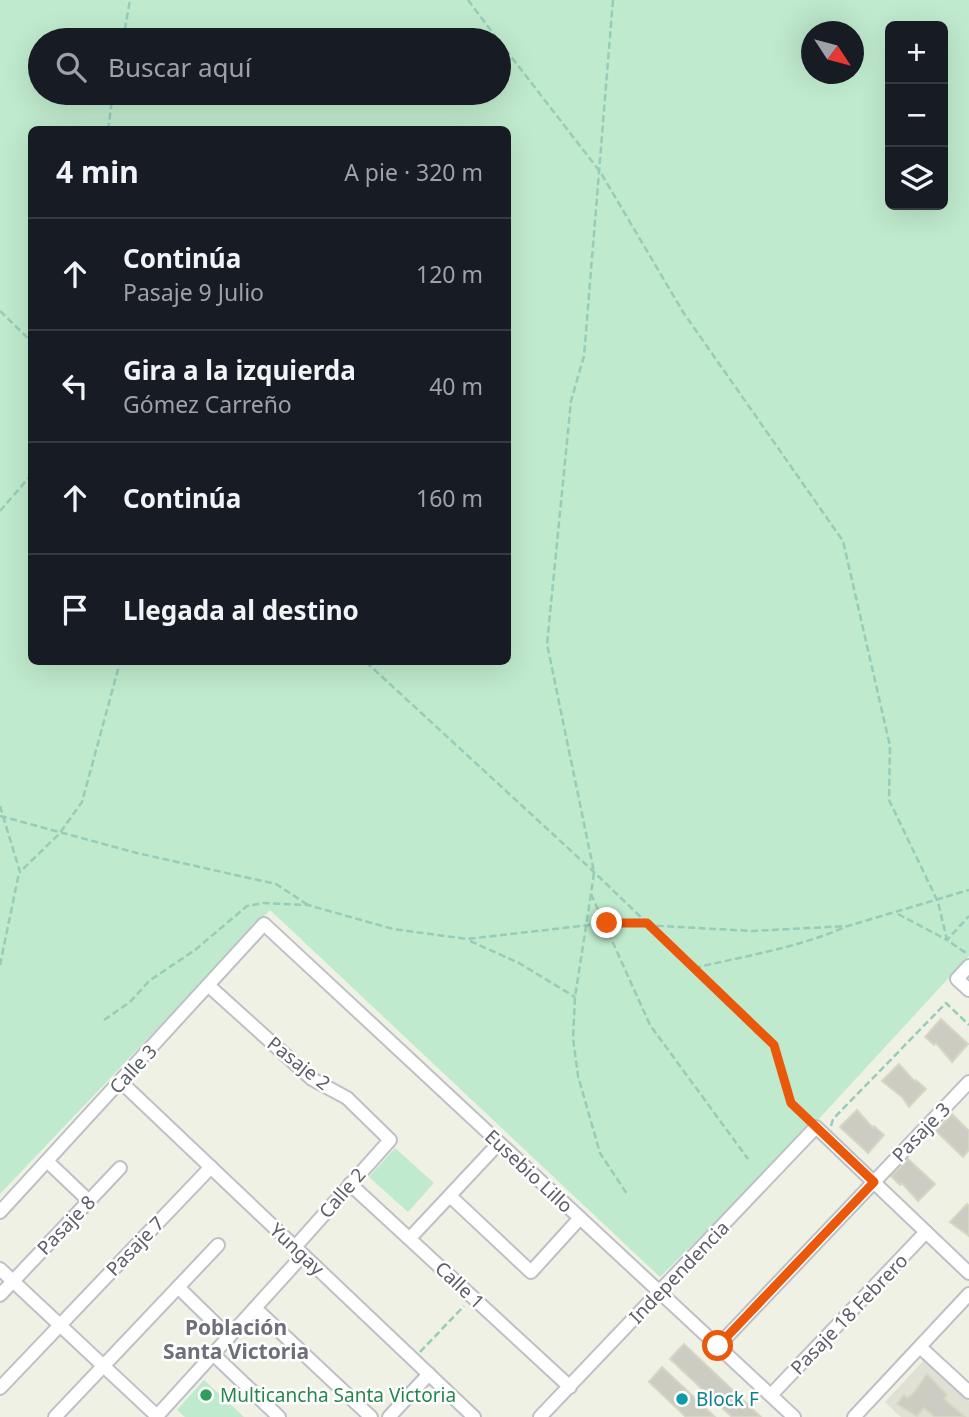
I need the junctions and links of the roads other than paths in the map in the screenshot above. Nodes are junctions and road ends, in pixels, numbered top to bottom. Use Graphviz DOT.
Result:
graph roads {
  1 [pos="264,924"];
  2 [pos="969,966"];
  3 [pos="208,986"];
  4 [pos="969,990"];
  5 [pos="121,1082"];
  6 [pos="969,1082"];
  7 [pos="390,1140"];
  8 [pos="499,1143"];
  9 [pos="47,1161"];
  10 [pos="211,1167"];
  11 [pos="120,1168"];
  12 [pos="874,1182"];
  13 [pos="350,1184"];
  14 [pos="450,1196"];
  15 [pos="89,1201"];
  16 [pos="0,1212"];
  17 [pos="580,1218"];
  18 [pos="926,1232"];
  19 [pos="410,1238"];
  20 [pos="218,1245"];
  21 [pos="299,1251"];
  22 [pos="0,1269"];
  23 [pos="969,1273"];
  24 [pos="12,1281"];
  25 [pos="178,1287"];
  26 [pos="660,1292"];
  27 [pos="969,1294"];
  28 [pos="0,1295"];
  29 [pos="255,1308"];
  30 [pos="60,1325"];
  31 [pos="229,1336"];
  32 [pos="718,1346"];
  33 [pos="920,1347"];
  34 [pos="213,1354"];
  35 [pos="104,1366"];
  36 [pos="429,1374"];
  37 [pos="570,1387"];
  38 [pos="0,1388"];
  39 [pos="969,1392"];
  40 [pos="771,1395"];
  41 [pos="152,1415"];
  42 [pos="55,1417"];
  43 [pos="279,1417"];
  44 [pos="371,1417"];
  45 [pos="389,1417"];
  46 [pos="474,1417"];
  47 [pos="540,1417"];
  48 [pos="794,1417"];
  49 [pos="854,1417"];
  1 -- 3 [label="street, Calle 3"];
  1 -- 8 [label="street, Eusebio Lillo"];
  2 -- 4 [label="street"];
  3 -- 5 [label="street, Calle 3"];
  3 -- 7 [label="street, Pasaje 2"];
  5 -- 9 [label="street, Calle 3"];
  5 -- 10 [label="street, Yungay"];
  6 -- 12 [label="street, Pasaje 3"];
  7 -- 13 [label="street, Calle 2"];
  8 -- 14 [label="street"];
  8 -- 17 [label="street, Eusebio Lillo"];
  9 -- 15 [label="street"];
  9 -- 16 [label="street, Calle 3"];
  10 -- 21 [label="street, Yungay"];
  10 -- 30 [label="street, Pasaje 7"];
  11 -- 15 [label="street, Pasaje 8"];
  12 -- 18 [label="street"];
  12 -- 26 [label="street, Independencia"];
  12 -- 32 [label="street, Pasaje 3"];
  13 -- 19 [label="street, Calle 1"];
  13 -- 21 [label="street, Calle 2"];
  14 -- 17 [label="street"];
  14 -- 19 [label="street"];
  15 -- 24 [label="street, Pasaje 8"];
  17 -- 26 [label="street, Eusebio Lillo"];
  18 -- 23 [label="street"];
  18 -- 40 [label="street, Pasaje 18 Febrero"];
  19 -- 37 [label="street, Calle 1"];
  20 -- 25 [label="street"];
  21 -- 29 [label="street, Calle 2"];
  21 -- 36 [label="street, Yungay"];
  22 -- 24 [label="street"];
  24 -- 28 [label="street, Pasaje 8"];
  24 -- 30 [label="street"];
  25 -- 31 [label="street"];
  25 -- 35 [label="street"];
  26 -- 32 [label="street, Eusebio Lillo"];
  26 -- 37 [label="street, Independencia"];
  27 -- 33 [label="street"];
  29 -- 31 [label="street, Calle 2"];
  29 -- 44 [label="street"];
  30 -- 35 [label="street"];
  30 -- 38 [label="street, Pasaje 7"];
  31 -- 34 [label="street, Calle 2"];
  32 -- 40 [label="street, Eusebio Lillo"];
  33 -- 39 [label="street"];
  33 -- 49 [label="street"];
  34 -- 41 [label="street, Calle 2"];
  34 -- 43 [label="street"];
  35 -- 41 [label="street"];
  35 -- 42 [label="street"];
  36 -- 45 [label="street"];
  36 -- 46 [label="street, Yungay"];
  37 -- 47 [label="street, Independencia"];
  40 -- 48 [label="street, Eusebio Lillo"];
}
